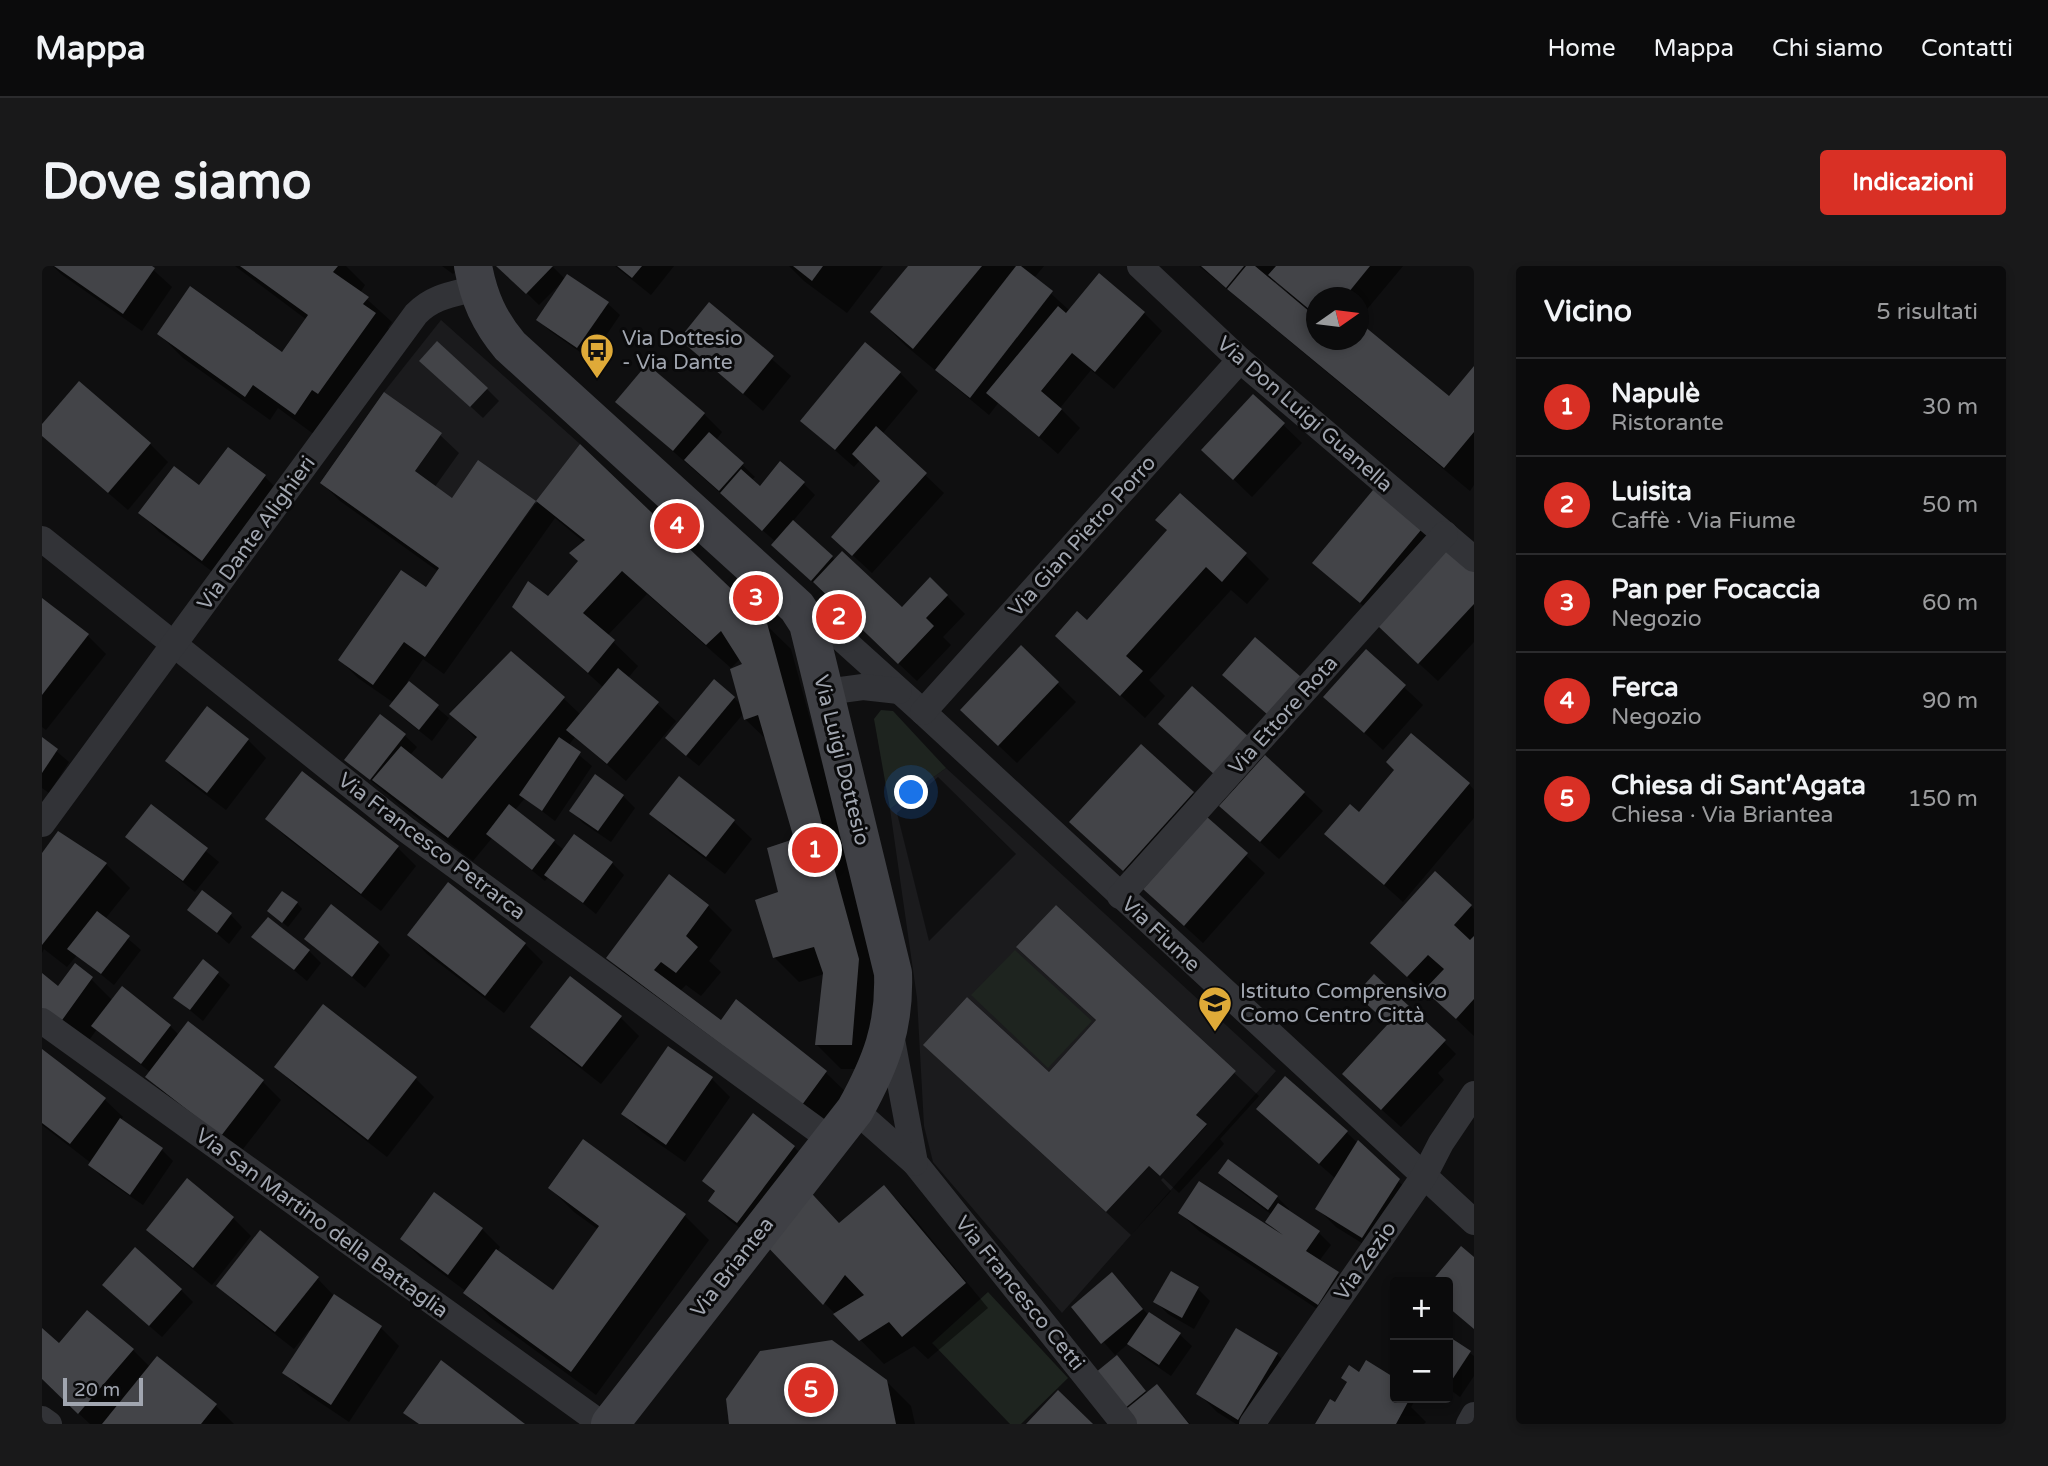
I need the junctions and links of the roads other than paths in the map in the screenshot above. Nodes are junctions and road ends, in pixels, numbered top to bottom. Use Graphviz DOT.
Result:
graph roads {
  1 [pos="1140,266"];
  2 [pos="475,277"];
  3 [pos="1240,360"];
  4 [pos="1445,534"];
  5 [pos="42,539"];
  6 [pos="1474,559"];
  7 [pos="797,607"];
  8 [pos="175,644"];
  9 [pos="900,691"];
  10 [pos="826,692"];
  11 [pos="923,712"];
  12 [pos="42,824"];
  13 [pos="1120,896"];
  14 [pos="42,1021"];
  15 [pos="890,1028"];
  16 [pos="1474,1094"];
  17 [pos="855,1110"];
  18 [pos="831,1140"];
  19 [pos="915,1163"];
  20 [pos="1424,1176"];
  21 [pos="1474,1222"];
  22 [pos="1474,1415"];
  23 [pos="42,1419"];
  24 [pos="49,1424"];
  25 [pos="602,1424"];
  26 [pos="610,1424"];
  27 [pos="1124,1424"];
  28 [pos="1252,1424"];
  29 [pos="1469,1424"];
  1 -- 3 [label="street, Via Don Luigi Guanella"];
  2 -- 7 [label="main road, Via Luigi Dottesio"];
  2 -- 8 [label="street, Via Dante Alighieri"];
  3 -- 4 [label="street, Via Don Luigi Guanella"];
  3 -- 11 [label="street, Via Gian Pietro Porro"];
  4 -- 6 [label="street, Via Don Luigi Guanella"];
  4 -- 13 [label="street, Via Ettore Rota"];
  5 -- 8 [label="street, Via Francesco Petrarca"];
  7 -- 9 [label="street, Via Fiume"];
  7 -- 10 [label="main road, Via Luigi Dottesio"];
  8 -- 12 [label="street, Via Dante Alighieri"];
  8 -- 18 [label="street, Via Francesco Petrarca"];
  9 -- 10 [label="street"];
  9 -- 11 [label="street, Via Fiume"];
  10 -- 15 [label="main road, Via Luigi Dottesio"];
  11 -- 13 [label="street, Via Fiume"];
  13 -- 20 [label="street, Via Fiume"];
  14 -- 25 [label="street, Via San Martino della Battaglia"];
  15 -- 17 [label="main road, Via Luigi Dottesio"];
  15 -- 19 [label="street, Via Francesco Cetti"];
  16 -- 20 [label="street, Via Zezio"];
  17 -- 18 [label="main road, Via Briantea"];
  17 -- 19 [label="street, Via Francesco Cetti"];
  18 -- 26 [label="main road, Via Briantea"];
  19 -- 27 [label="street, Via Francesco Cetti"];
  20 -- 21 [label="street, Via Fiume"];
  20 -- 28 [label="street, Via Zezio"];
  22 -- 29 [label="street"];
  23 -- 24 [label="street"];
}
